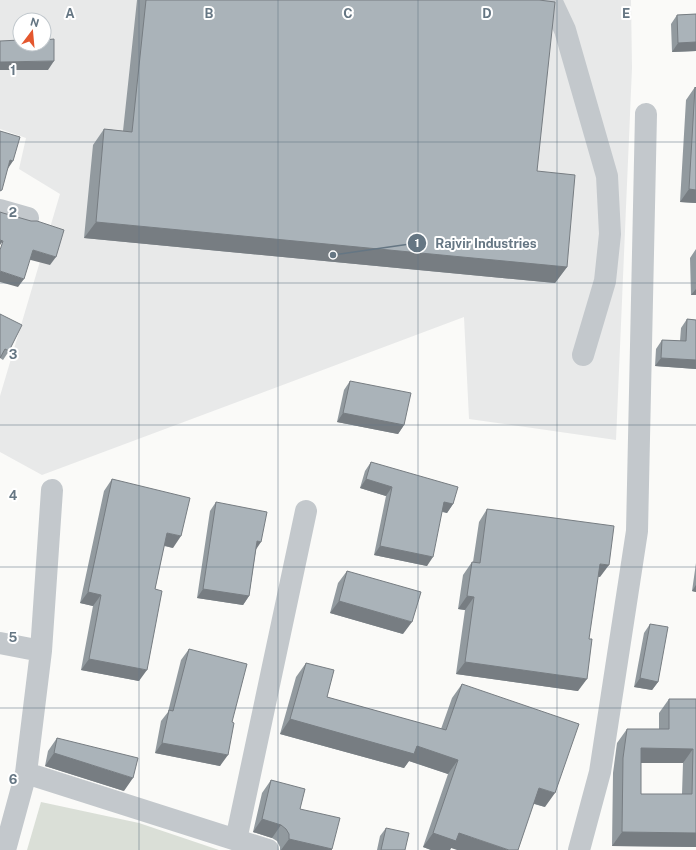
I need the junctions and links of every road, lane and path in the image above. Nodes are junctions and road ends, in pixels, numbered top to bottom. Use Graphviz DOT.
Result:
graph roads {
  1 [pos="551,0"];
  2 [pos="646,114"];
  3 [pos="0,210"];
  4 [pos="28,218"];
  5 [pos="583,355"];
  6 [pos="52,490"];
  7 [pos="306,511"];
  8 [pos="0,643"];
  9 [pos="41,651"];
  10 [pos="26,773"];
  11 [pos="236,840"];
  12 [pos="5,850"];
  13 [pos="268,850"];
  14 [pos="579,850"];
  1 -- 5 [label="street"];
  2 -- 14 [label="street"];
  3 -- 4 [label="street"];
  6 -- 9 [label="street"];
  7 -- 11 [label="street"];
  8 -- 9 [label="street"];
  9 -- 10 [label="street"];
  10 -- 11 [label="street"];
  10 -- 12 [label="street"];
  11 -- 13 [label="street"];
}
